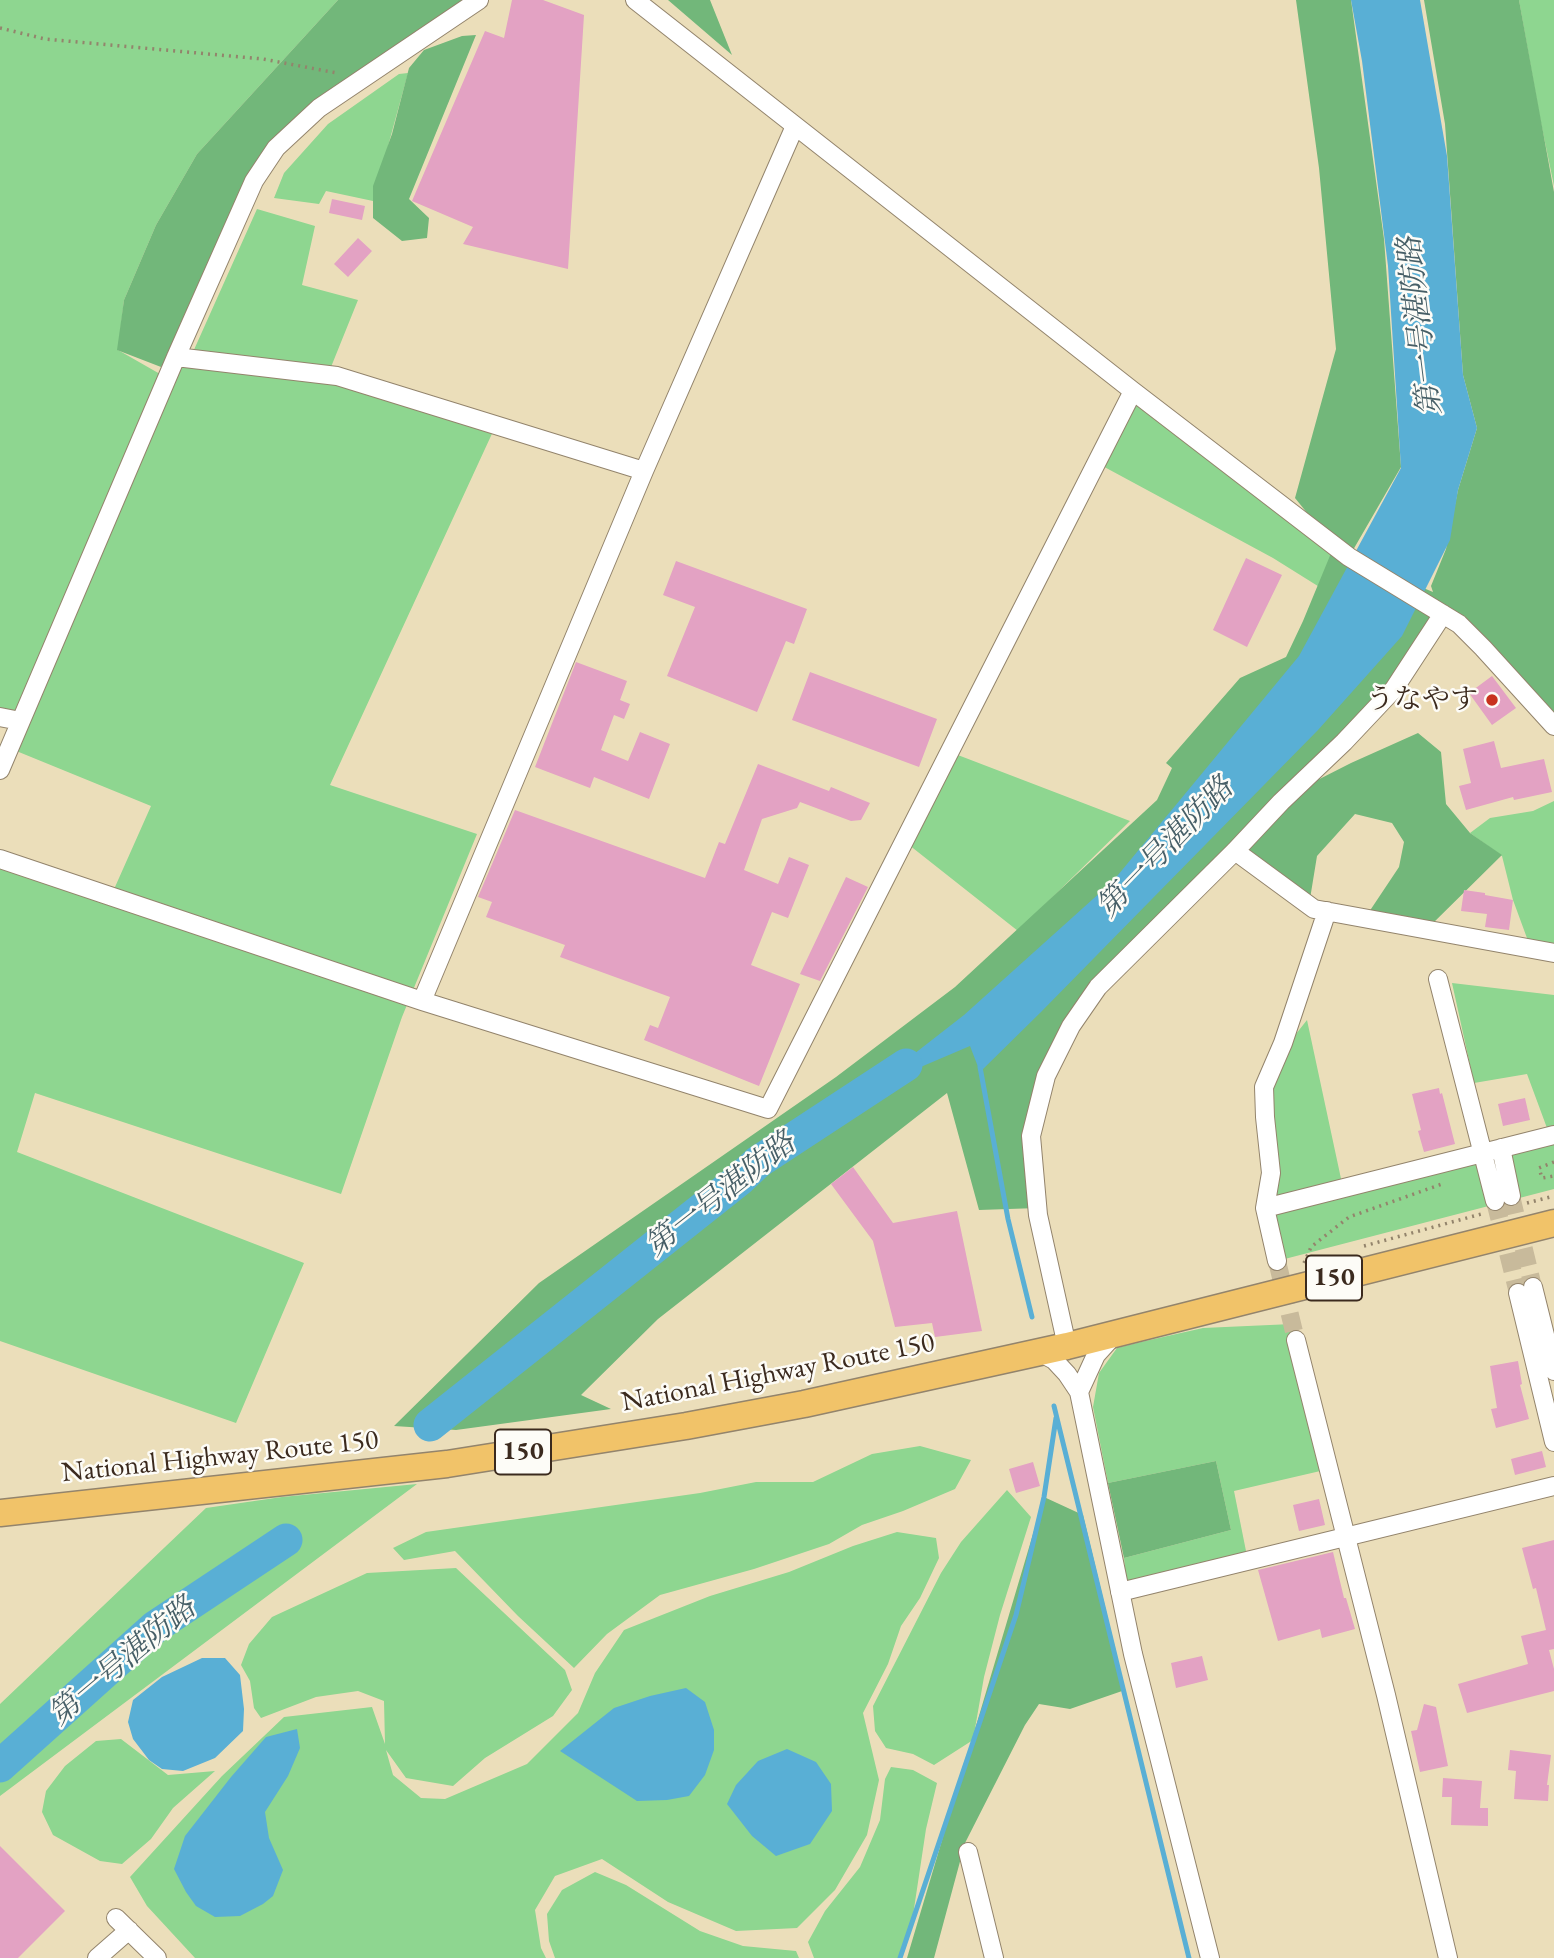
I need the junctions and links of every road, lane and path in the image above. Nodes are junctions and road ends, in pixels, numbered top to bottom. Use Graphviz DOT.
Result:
graph roads {
  1 [pos="479,0"];
  2 [pos="635,0"];
  3 [pos="0,28"];
  4 [pos="361,78"];
  5 [pos="795,126"];
  6 [pos="176,357"];
  7 [pos="1133,391"];
  8 [pos="644,471"];
  9 [pos="1443,614"];
  10 [pos="0,717"];
  11 [pos="20,721"];
  12 [pos="1554,726"];
  13 [pos="0,770"];
  14 [pos="1235,850"];
  15 [pos="0,859"];
  16 [pos="1327,911"];
  17 [pos="1554,953"];
  18 [pos="1438,979"];
  19 [pos="422,1001"];
  20 [pos="1554,1135"];
  21 [pos="1501,1149"];
  22 [pos="1483,1153"];
  23 [pos="1554,1162"];
  24 [pos="1554,1176"];
  25 [pos="1449,1181"];
  26 [pos="1265,1208"];
  27 [pos="1554,1223"];
  28 [pos="1277,1261"];
  29 [pos="1304,1263"];
  30 [pos="1115,1334"];
  31 [pos="1296,1340"];
  32 [pos="1067,1346"];
  33 [pos="1039,1352"];
  34 [pos="1554,1371"];
  35 [pos="1079,1392"];
  36 [pos="1554,1442"];
  37 [pos="1554,1486"];
  38 [pos="0,1513"];
  39 [pos="1346,1537"];
  40 [pos="1120,1592"];
  41 [pos="968,1852"];
  42 [pos="97,1958"];
  43 [pos="157,1958"];
  44 [pos="994,1958"];
  45 [pos="1210,1958"];
  46 [pos="1448,1958"];
  1 -- 4 [label="street"];
  2 -- 5 [label="street"];
  3 -- 4 [label="path"];
  4 -- 6 [label="street"];
  5 -- 7 [label="street"];
  5 -- 8 [label="street"];
  6 -- 8 [label="street"];
  6 -- 11 [label="street"];
  7 -- 9 [label="street"];
  7 -- 19 [label="street"];
  8 -- 19 [label="street"];
  9 -- 12 [label="street"];
  9 -- 14 [label="street"];
  10 -- 11 [label="street"];
  11 -- 13 [label="street"];
  14 -- 16 [label="street"];
  14 -- 32 [label="street"];
  15 -- 19 [label="street"];
  16 -- 17 [label="street"];
  16 -- 26 [label="street"];
  18 -- 22 [label="street"];
  20 -- 21 [label="street"];
  21 -- 22 [label="street"];
  21 -- 22 [label="street"];
  22 -- 26 [label="street"];
  23 -- 24 [label="path"];
  25 -- 29 [label="path"];
  26 -- 28 [label="street"];
  27 -- 30 [label="highway, National Highway Route 150 / 150"];
  30 -- 32 [label="highway, National Highway Route 150 / 150"];
  30 -- 35 [label="street"];
  31 -- 39 [label="street"];
  32 -- 33 [label="highway, National Highway Route 150 / 150"];
  33 -- 35 [label="street"];
  33 -- 38 [label="highway, National Highway Route 150 / 150"];
  34 -- 36 [label="street"];
  35 -- 40 [label="street"];
  37 -- 39 [label="street"];
  39 -- 40 [label="street"];
  39 -- 46 [label="street"];
  40 -- 45 [label="street"];
  41 -- 44 [label="street"];
  42 -- 43 [label="street"];
}
